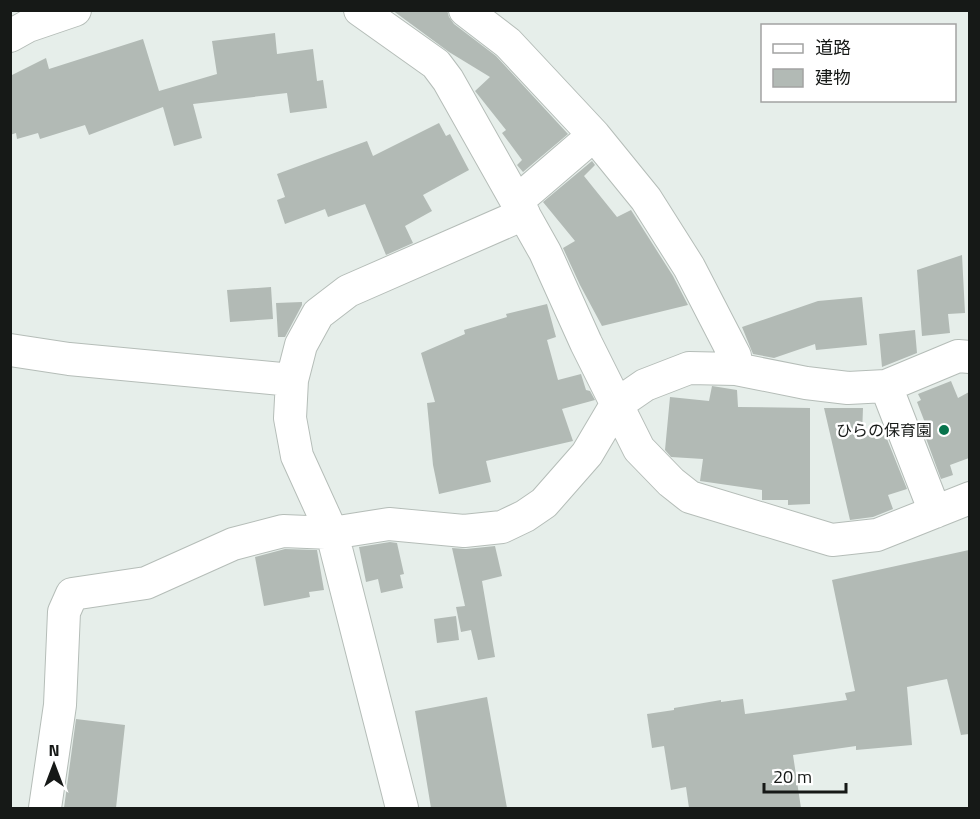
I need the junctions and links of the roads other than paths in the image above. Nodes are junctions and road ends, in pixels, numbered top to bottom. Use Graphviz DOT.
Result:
graph roads {
  1 [pos="75,10"];
  2 [pos="360,10"];
  3 [pos="465,10"];
  4 [pos="10,36"];
  5 [pos="594,135"];
  6 [pos="521,208"];
  7 [pos="10,350"];
  8 [pos="969,357"];
  9 [pos="736,369"];
  10 [pos="291,380"];
  11 [pos="886,386"];
  12 [pos="616,405"];
  13 [pos="969,498"];
  14 [pos="936,512"];
  15 [pos="332,533"];
  16 [pos="45,808"];
  17 [pos="402,808"];
  1 -- 4 [label="street"];
  2 -- 6 [label="street"];
  3 -- 5 [label="street"];
  5 -- 6 [label="street"];
  5 -- 9 [label="street"];
  6 -- 10 [label="street"];
  6 -- 12 [label="street"];
  7 -- 10 [label="street"];
  8 -- 11 [label="street"];
  9 -- 11 [label="street"];
  9 -- 12 [label="street"];
  10 -- 15 [label="street"];
  11 -- 14 [label="street"];
  12 -- 14 [label="street"];
  12 -- 15 [label="street"];
  13 -- 14 [label="street"];
  15 -- 16 [label="street"];
  15 -- 17 [label="street"];
}
